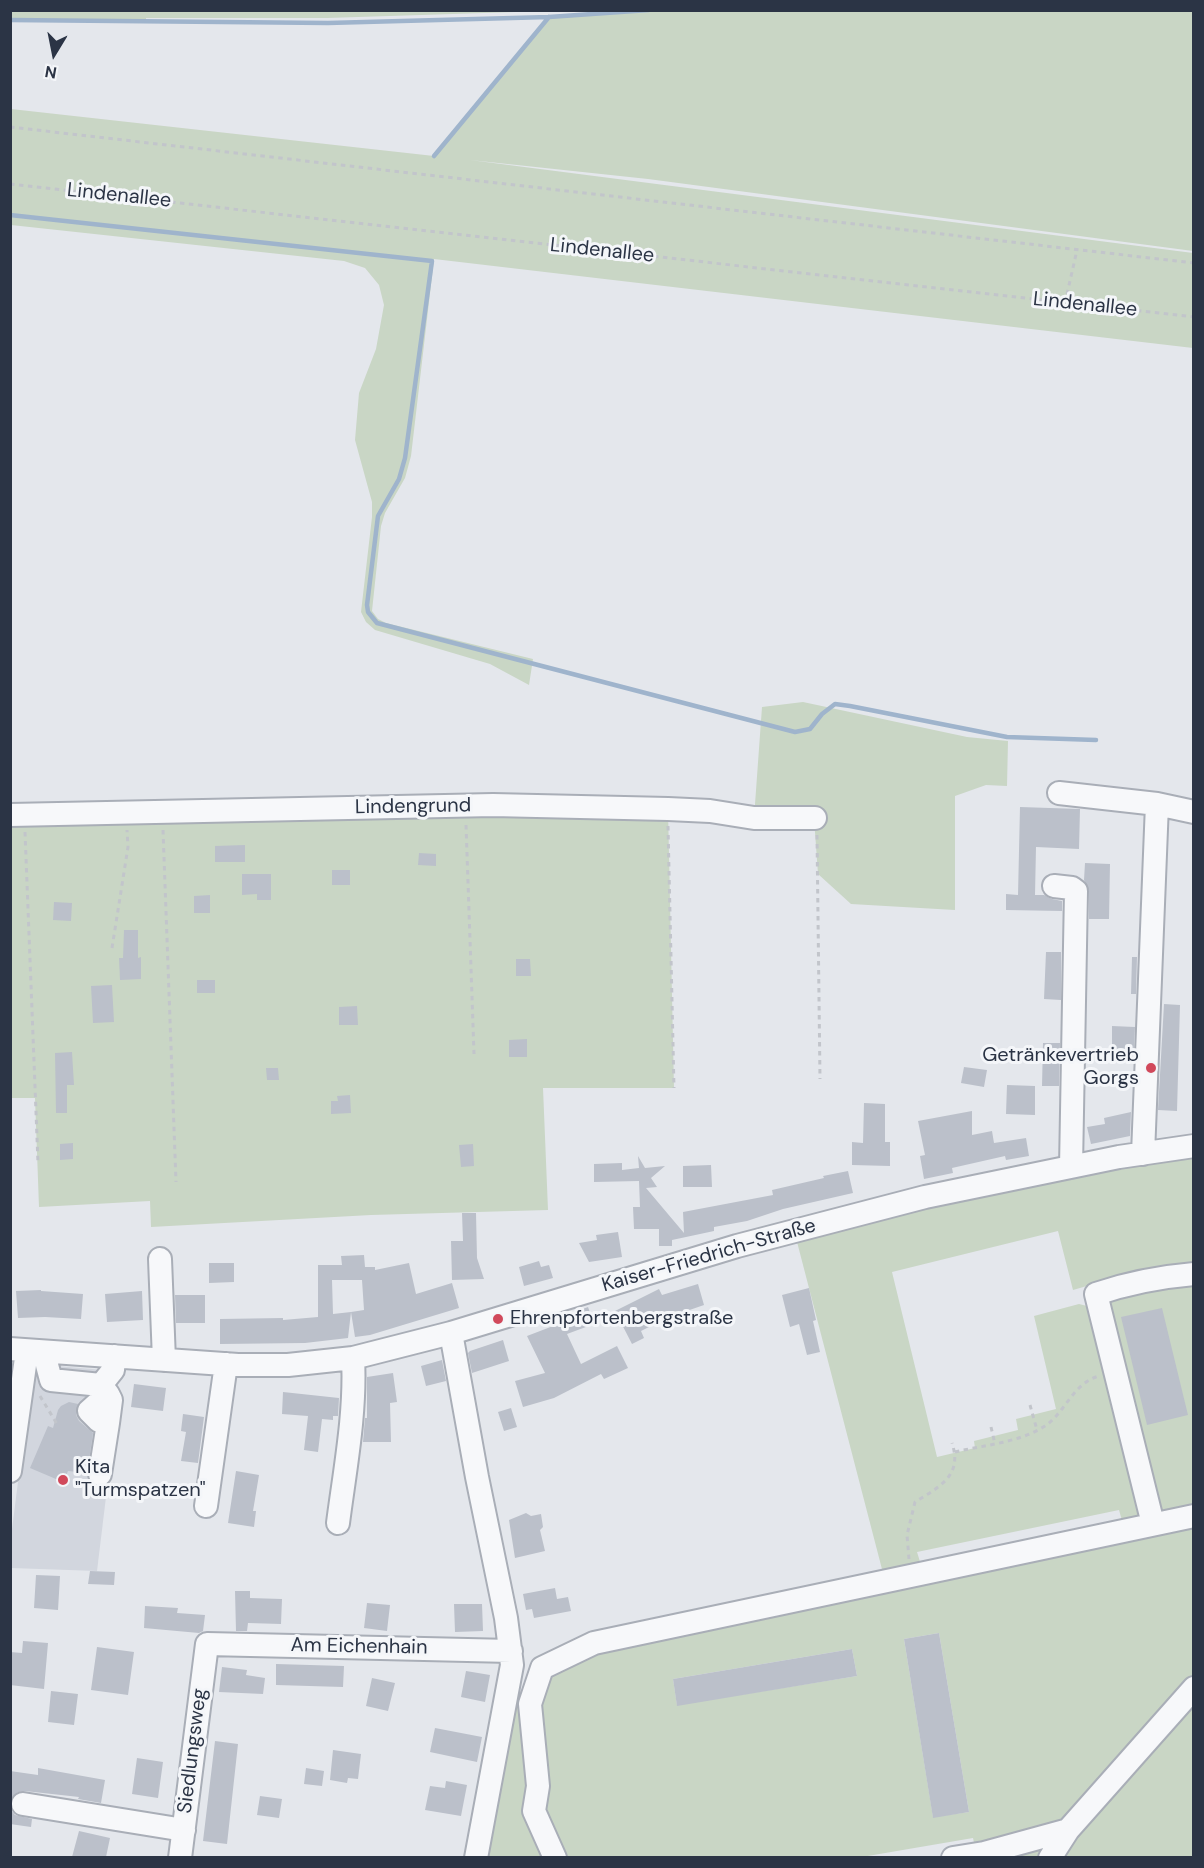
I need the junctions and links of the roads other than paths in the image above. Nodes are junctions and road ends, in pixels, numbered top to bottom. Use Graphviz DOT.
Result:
graph roads {
  1 [pos="1059,793"];
  2 [pos="1157,804"];
  3 [pos="1194,812"];
  4 [pos="17,815"];
  5 [pos="815,818"];
  6 [pos="1054,886"];
  7 [pos="1194,1146"];
  8 [pos="1143,1154"];
  9 [pos="1071,1167"];
  10 [pos="160,1259"];
  11 [pos="1194,1274"];
  12 [pos="451,1333"];
  13 [pos="28,1351"];
  14 [pos="114,1356"];
  15 [pos="353,1358"];
  16 [pos="164,1360"];
  17 [pos="226,1364"];
  18 [pos="105,1390"];
  19 [pos="10,1471"];
  20 [pos="100,1474"];
  21 [pos="206,1506"];
  22 [pos="1194,1516"];
  23 [pos="338,1523"];
  24 [pos="1153,1524"];
  25 [pos="207,1644"];
  26 [pos="511,1651"];
  27 [pos="1194,1688"];
  28 [pos="23,1804"];
  29 [pos="183,1830"];
  30 [pos="1068,1830"];
  31 [pos="986,1855"];
  32 [pos="180,1857"];
  33 [pos="476,1857"];
  34 [pos="555,1857"];
  35 [pos="953,1857"];
  36 [pos="1050,1857"];
  1 -- 2 [label="street"];
  2 -- 3 [label="street"];
  2 -- 8 [label="street"];
  4 -- 5 [label="street, Lindengrund"];
  6 -- 9 [label="street"];
  7 -- 8 [label="street, Kaiser-Friedrich-Straße"];
  8 -- 9 [label="street, Kaiser-Friedrich-Straße"];
  9 -- 12 [label="street, Kaiser-Friedrich-Straße"];
  10 -- 16 [label="street"];
  11 -- 24 [label="street"];
  12 -- 15 [label="street, Kaiser-Friedrich-Straße"];
  12 -- 26 [label="street"];
  13 -- 14 [label="street, Kaiser-Friedrich-Straße"];
  13 -- 18 [label="street"];
  13 -- 19 [label="street"];
  14 -- 16 [label="street, Kaiser-Friedrich-Straße"];
  14 -- 18 [label="street"];
  15 -- 17 [label="street, Kaiser-Friedrich-Straße"];
  15 -- 23 [label="street"];
  16 -- 17 [label="street, Kaiser-Friedrich-Straße"];
  17 -- 21 [label="street"];
  18 -- 20 [label="street"];
  22 -- 24 [label="street"];
  24 -- 34 [label="street"];
  25 -- 26 [label="street, Am Eichenhain"];
  25 -- 29 [label="street, Siedlungsweg"];
  26 -- 33 [label="street"];
  27 -- 30 [label="street"];
  28 -- 29 [label="street"];
  29 -- 32 [label="street, Siedlungsweg"];
  30 -- 31 [label="street"];
  30 -- 36 [label="street"];
  31 -- 35 [label="street"];
}
